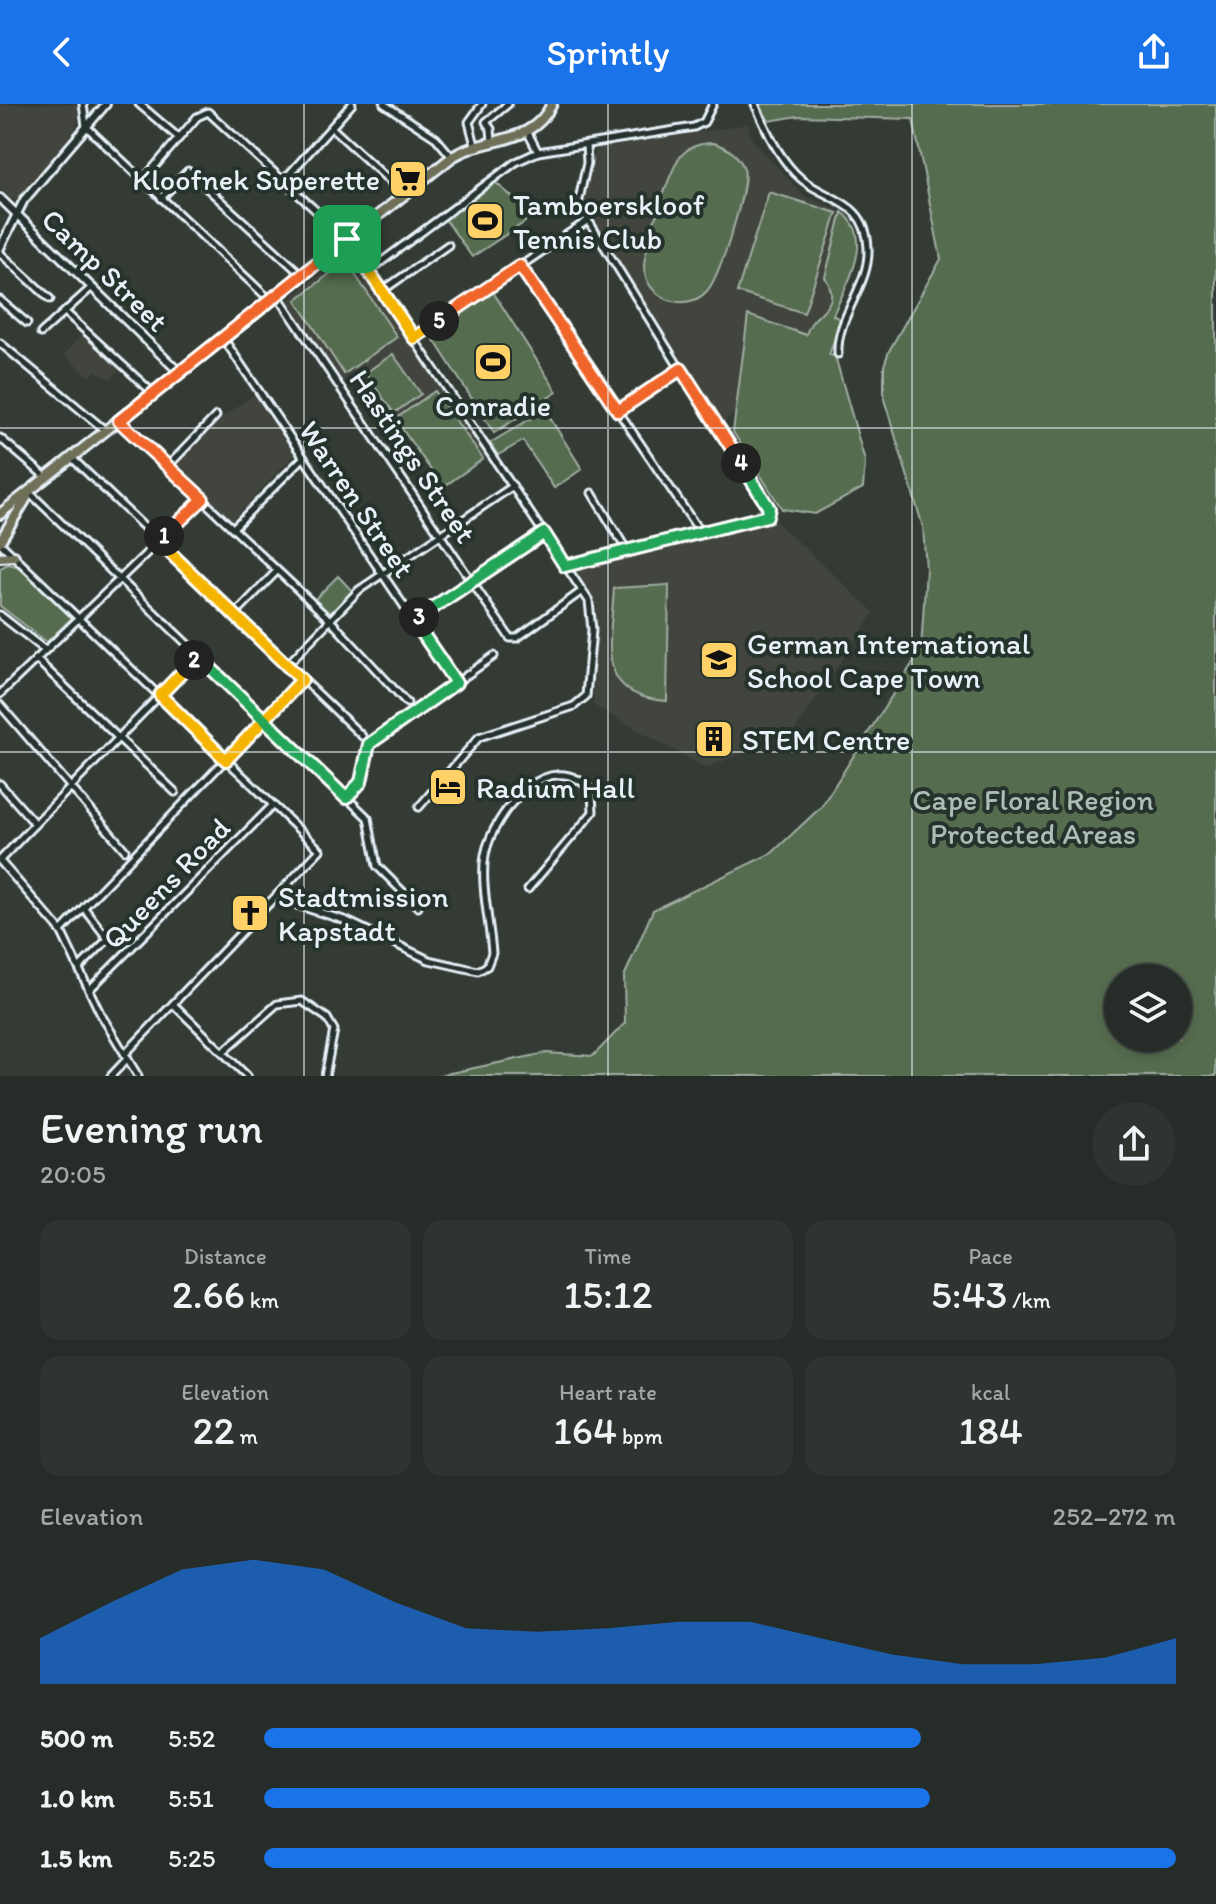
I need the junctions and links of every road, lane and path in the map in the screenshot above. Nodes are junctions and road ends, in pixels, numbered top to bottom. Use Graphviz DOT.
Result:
graph roads {
  1 [pos="83,104"];
  2 [pos="106,104"];
  3 [pos="139,104"];
  4 [pos="352,104"];
  5 [pos="384,104"];
  6 [pos="482,104"];
  7 [pos="508,104"];
  8 [pos="713,104"];
  9 [pos="755,104"];
  10 [pos="549,106"];
  11 [pos="86,126"];
  12 [pos="332,128"];
  13 [pos="528,133"];
  14 [pos="179,138"];
  15 [pos="492,142"];
  16 [pos="475,145"];
  17 [pos="586,145"];
  18 [pos="538,152"];
  19 [pos="452,157"];
  20 [pos="285,179"];
  21 [pos="143,180"];
  22 [pos="404,194"];
  23 [pos="0,198"];
  24 [pos="161,198"];
  25 [pos="16,214"];
  26 [pos="587,221"];
  27 [pos="347,239"];
  28 [pos="448,245"];
  29 [pos="0,250"];
  30 [pos="520,266"];
  31 [pos="369,271"];
  32 [pos="302,275"];
  33 [pos="92,287"];
  34 [pos="382,291"];
  35 [pos="275,298"];
  36 [pos="50,299"];
  37 [pos="0,300"];
  38 [pos="65,312"];
  39 [pos="27,323"];
  40 [pos="41,333"];
  41 [pos="223,338"];
  42 [pos="414,338"];
  43 [pos="0,343"];
  44 [pos="838,354"];
  45 [pos="681,369"];
  46 [pos="180,373"];
  47 [pos="154,394"];
  48 [pos="618,411"];
  49 [pos="216,416"];
  50 [pos="119,421"];
  51 [pos="107,431"];
  52 [pos="0,438"];
  53 [pos="303,458"];
  54 [pos="73,459"];
  55 [pos="168,466"];
  56 [pos="48,479"];
  57 [pos="513,486"];
  58 [pos="30,493"];
  59 [pos="592,493"];
  60 [pos="203,499"];
  61 [pos="17,511"];
  62 [pos="0,514"];
  63 [pos="0,523"];
  64 [pos="233,528"];
  65 [pos="700,532"];
  66 [pos="544,533"];
  67 [pos="441,535"];
  68 [pos="158,541"];
  69 [pos="0,542"];
  70 [pos="626,549"];
  71 [pos="14,556"];
  72 [pos="0,557"];
  73 [pos="565,566"];
  74 [pos="277,571"];
  75 [pos="382,575"];
  76 [pos="118,579"];
  77 [pos="471,581"];
  78 [pos="582,591"];
  79 [pos="0,615"];
  80 [pos="234,615"];
  81 [pos="78,618"];
  82 [pos="330,620"];
  83 [pos="414,621"];
  84 [pos="45,650"];
  85 [pos="198,656"];
  86 [pos="494,656"];
  87 [pos="36,659"];
  88 [pos="287,665"];
  89 [pos="302,680"];
  90 [pos="456,683"];
  91 [pos="0,694"];
  92 [pos="160,695"];
  93 [pos="407,703"];
  94 [pos="0,705"];
  95 [pos="265,720"];
  96 [pos="362,736"];
  97 [pos="119,738"];
  98 [pos="226,760"];
  99 [pos="0,784"];
  100 [pos="70,786"];
  101 [pos="175,792"];
  102 [pos="346,798"];
  103 [pos="273,805"];
  104 [pos="419,807"];
  105 [pos="35,824"];
  106 [pos="125,850"];
  107 [pos="0,860"];
  108 [pos="528,889"];
  109 [pos="282,891"];
  110 [pos="418,907"];
  111 [pos="84,908"];
  112 [pos="61,931"];
  113 [pos="79,968"];
  114 [pos="89,990"];
  115 [pos="173,1004"];
  116 [pos="223,1052"];
  117 [pos="126,1056"];
  118 [pos="111,1076"];
  119 [pos="138,1076"];
  120 [pos="247,1076"];
  121 [pos="325,1076"];
  1 -- 11 [label="street"];
  2 -- 11 [label="street"];
  3 -- 14 [label="street"];
  4 -- 12 [label="street"];
  5 -- 19 [label="street"];
  6 -- 16 [label="street"];
  7 -- 15 [label="street"];
  8 -- 17 [label="street"];
  9 -- 44 [label="street"];
  10 -- 13 [label="main road"];
  11 -- 21 [label="street, Hastings Street"];
  11 -- 25 [label="street"];
  12 -- 20 [label="street"];
  12 -- 22 [label="street"];
  13 -- 15 [label="main road"];
  13 -- 18 [label="street"];
  14 -- 20 [label="street"];
  14 -- 21 [label="street"];
  15 -- 16 [label="main road"];
  16 -- 19 [label="main road"];
  17 -- 18 [label="street"];
  17 -- 26 [label="street"];
  18 -- 31 [label="street"];
  19 -- 22 [label="main road"];
  20 -- 27 [label="street"];
  21 -- 24 [label="street, Hastings Street"];
  22 -- 27 [label="main road"];
  23 -- 25 [label="street, Camp Street"];
  24 -- 32 [label="street"];
  24 -- 35 [label="street, Hastings Street"];
  25 -- 29 [label="street"];
  25 -- 33 [label="street, Camp Street"];
  26 -- 30 [label="street"];
  26 -- 45 [label="street"];
  27 -- 31 [label="street"];
  27 -- 32 [label="main road"];
  28 -- 34 [label="street"];
  29 -- 36 [label="street"];
  30 -- 42 [label="street"];
  30 -- 48 [label="street"];
  31 -- 34 [label="street"];
  32 -- 35 [label="main road"];
  33 -- 38 [label="street"];
  33 -- 46 [label="street, Camp Street"];
  34 -- 42 [label="street"];
  35 -- 41 [label="main road"];
  35 -- 67 [label="street, Hastings Street"];
  37 -- 39 [label="street"];
  38 -- 40 [label="street"];
  38 -- 47 [label="street"];
  41 -- 46 [label="main road"];
  41 -- 53 [label="street, Warren Street"];
  42 -- 57 [label="street"];
  43 -- 51 [label="street"];
  45 -- 48 [label="street"];
  45 -- 65 [label="street"];
  46 -- 47 [label="main road"];
  47 -- 50 [label="main road"];
  48 -- 65 [label="street"];
  49 -- 55 [label="street"];
  50 -- 51 [label="main road"];
  50 -- 55 [label="street"];
  51 -- 54 [label="main road"];
  52 -- 56 [label="street"];
  53 -- 64 [label="street"];
  53 -- 75 [label="street, Warren Street"];
  54 -- 56 [label="main road"];
  54 -- 68 [label="street"];
  55 -- 60 [label="street"];
  56 -- 58 [label="main road"];
  57 -- 66 [label="street"];
  57 -- 67 [label="street"];
  58 -- 61 [label="main road"];
  58 -- 62 [label="main road"];
  58 -- 76 [label="street"];
  59 -- 70 [label="street"];
  60 -- 64 [label="street"];
  60 -- 68 [label="street"];
  61 -- 63 [label="main road"];
  61 -- 69 [label="main road"];
  64 -- 74 [label="street"];
  65 -- 70 [label="street"];
  66 -- 73 [label="street"];
  66 -- 77 [label="street"];
  67 -- 75 [label="street"];
  67 -- 77 [label="street, Hastings Street"];
  68 -- 76 [label="street"];
  68 -- 80 [label="street"];
  69 -- 71 [label="street"];
  70 -- 73 [label="street"];
  71 -- 72 [label="main road"];
  71 -- 81 [label="street"];
  73 -- 78 [label="street"];
  74 -- 80 [label="street"];
  74 -- 82 [label="street"];
  75 -- 82 [label="street"];
  75 -- 83 [label="street, Warren Street"];
  76 -- 81 [label="street"];
  76 -- 85 [label="street"];
  77 -- 78 [label="street, Hastings Street"];
  77 -- 83 [label="street"];
  78 -- 104 [label="street"];
  79 -- 84 [label="street"];
  80 -- 88 [label="street"];
  81 -- 84 [label="street"];
  81 -- 92 [label="street"];
  82 -- 88 [label="street"];
  82 -- 93 [label="street"];
  83 -- 90 [label="street, Warren Street"];
  84 -- 87 [label="street"];
  85 -- 92 [label="street"];
  85 -- 95 [label="street"];
  86 -- 90 [label="street"];
  87 -- 91 [label="street"];
  87 -- 97 [label="street"];
  88 -- 89 [label="street"];
  89 -- 95 [label="street"];
  89 -- 96 [label="street"];
  90 -- 102 [label="street"];
  92 -- 97 [label="street"];
  92 -- 98 [label="street"];
  94 -- 100 [label="street"];
  95 -- 98 [label="street"];
  95 -- 102 [label="street"];
  97 -- 100 [label="street"];
  97 -- 101 [label="street"];
  98 -- 103 [label="street"];
  98 -- 111 [label="street"];
  99 -- 105 [label="street"];
  100 -- 105 [label="street"];
  100 -- 106 [label="street"];
  102 -- 110 [label="street"];
  103 -- 109 [label="street"];
  103 -- 114 [label="street, Queens Road"];
  105 -- 107 [label="street"];
  107 -- 112 [label="street"];
  108 -- 109 [label="street"];
  109 -- 115 [label="street"];
  111 -- 112 [label="street"];
  111 -- 113 [label="street"];
  112 -- 113 [label="street"];
  113 -- 114 [label="street"];
  114 -- 117 [label="street"];
  115 -- 116 [label="street"];
  115 -- 117 [label="street"];
  116 -- 120 [label="street"];
  116 -- 121 [label="street"];
  117 -- 118 [label="street"];
  117 -- 119 [label="street"];
}
